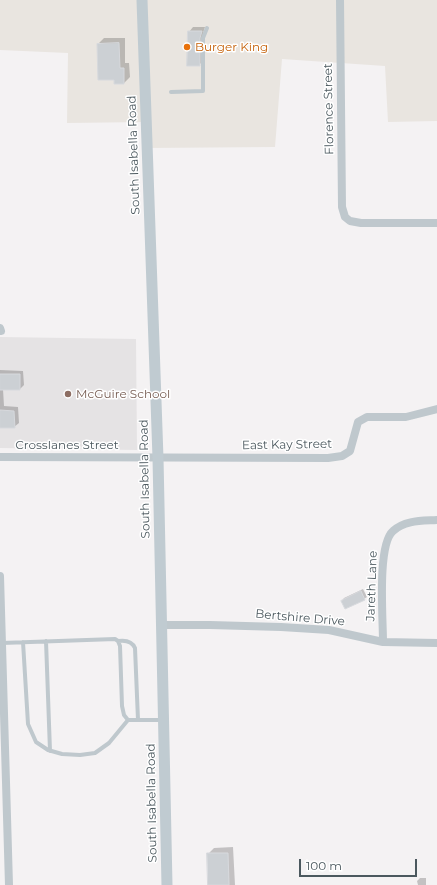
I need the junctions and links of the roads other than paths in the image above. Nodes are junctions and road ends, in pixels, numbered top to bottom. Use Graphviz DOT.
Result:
graph roads {
  1 [pos="142,0"];
  2 [pos="340,0"];
  3 [pos="207,28"];
  4 [pos="171,92"];
  5 [pos="437,223"];
  6 [pos="437,408"];
  7 [pos="0,457"];
  8 [pos="158,458"];
  9 [pos="437,520"];
  10 [pos="0,576"];
  11 [pos="161,625"];
  12 [pos="46,641"];
  13 [pos="118,641"];
  14 [pos="23,642"];
  15 [pos="383,642"];
  16 [pos="2,643"];
  17 [pos="437,643"];
  18 [pos="128,720"];
  19 [pos="138,720"];
  20 [pos="163,720"];
  21 [pos="50,751"];
  22 [pos="9,885"];
  23 [pos="167,885"];
  1 -- 8 [label="main road, South Isabella Road"];
  2 -- 5 [label="street, Florence Street"];
  3 -- 4 [label="lane"];
  6 -- 8 [label="street, East Kay Street"];
  7 -- 8 [label="street, Crosslanes Street"];
  8 -- 11 [label="main road, South Isabella Road"];
  9 -- 15 [label="street, Jareth Lane"];
  10 -- 16 [label="street"];
  11 -- 15 [label="street, Bertshire Drive"];
  11 -- 20 [label="main road, South Isabella Road"];
  12 -- 13 [label="lane"];
  12 -- 14 [label="lane"];
  12 -- 21 [label="lane"];
  13 -- 18 [label="lane"];
  13 -- 19 [label="lane"];
  14 -- 16 [label="lane"];
  14 -- 21 [label="lane"];
  15 -- 17 [label="street, Bertshire Drive"];
  16 -- 22 [label="street"];
  18 -- 19 [label="lane"];
  18 -- 21 [label="lane"];
  19 -- 20 [label="lane"];
  20 -- 23 [label="main road, South Isabella Road"];
}
